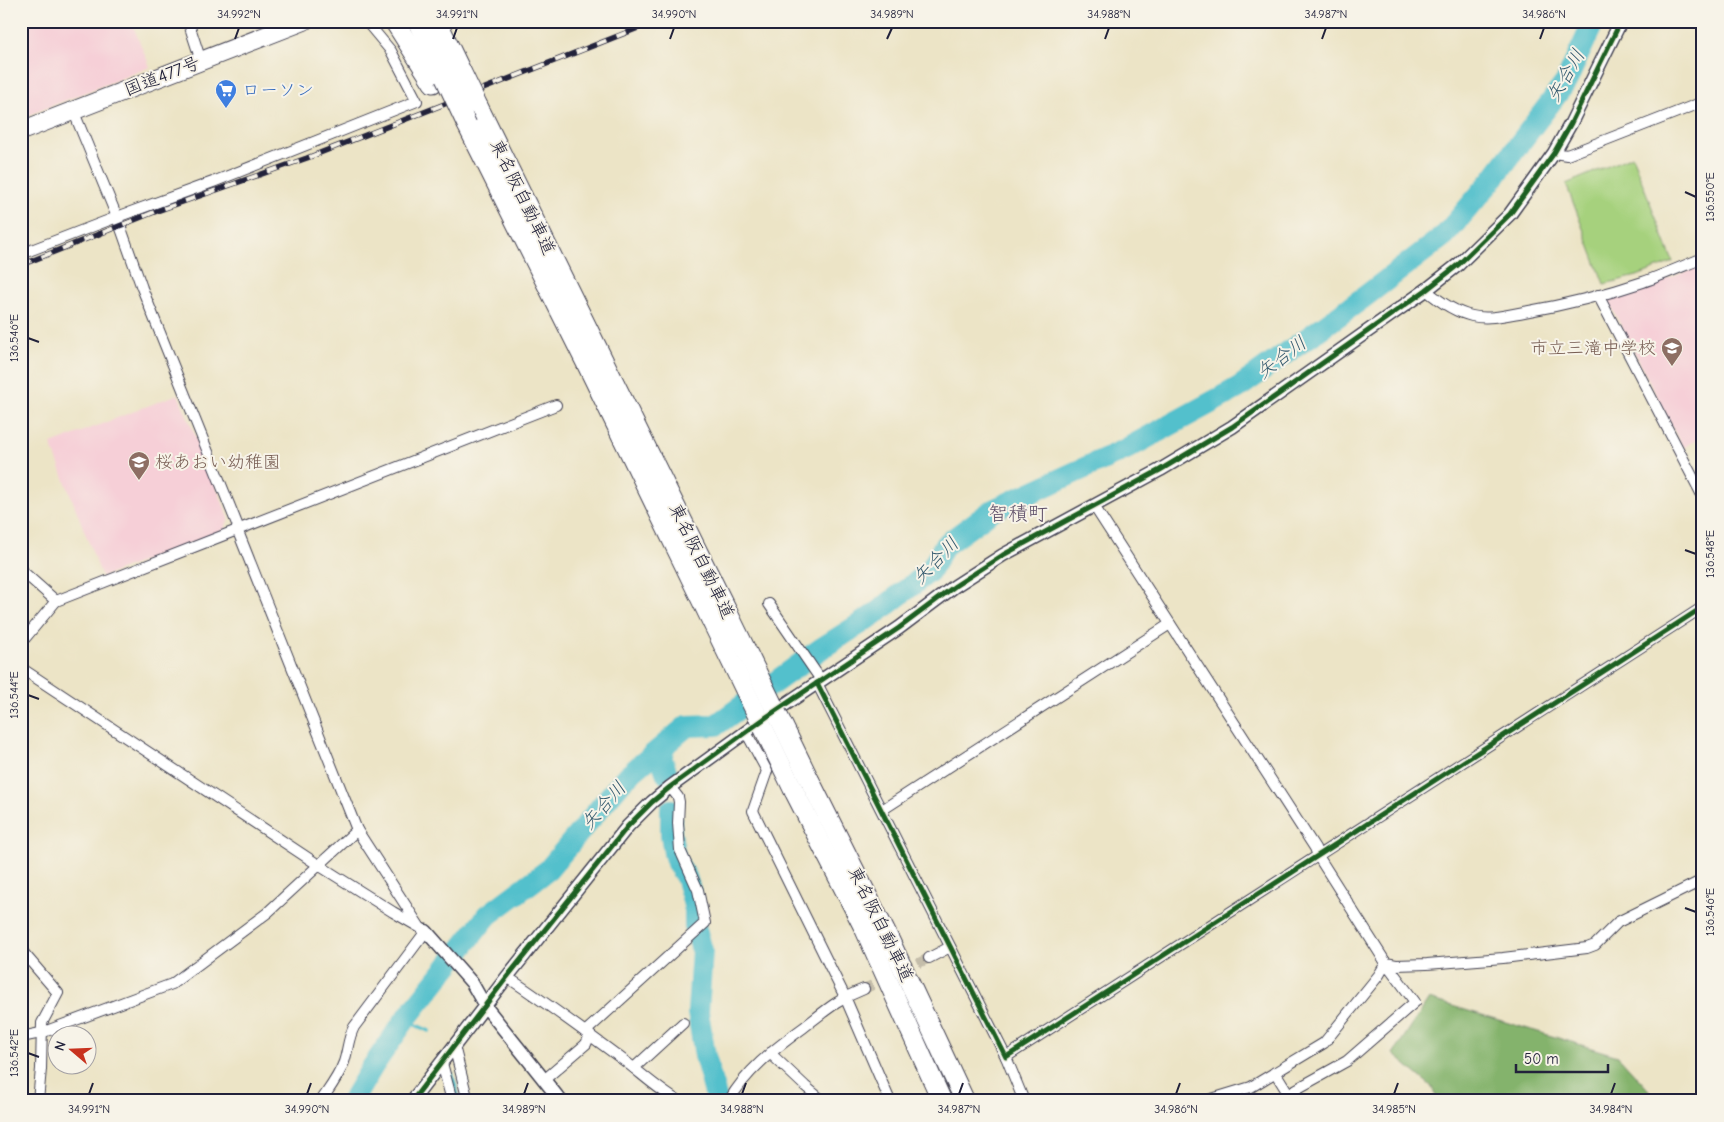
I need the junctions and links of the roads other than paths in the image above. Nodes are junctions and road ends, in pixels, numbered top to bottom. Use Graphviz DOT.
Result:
graph roads {
  1 [pos="188,21"];
  2 [pos="304,21"];
  3 [pos="366,21"];
  4 [pos="394,21"];
  5 [pos="417,21"];
  6 [pos="437,21"];
  7 [pos="443,21"];
  8 [pos="1621,21"];
  9 [pos="201,61"];
  10 [pos="447,77"];
  11 [pos="1703,102"];
  12 [pos="73,110"];
  13 [pos="21,131"];
  14 [pos="1554,154"];
  15 [pos="117,216"];
  16 [pos="21,254"];
  17 [pos="1703,258"];
  18 [pos="1426,290"];
  19 [pos="1598,295"];
  20 [pos="556,405"];
  21 [pos="1703,497"];
  22 [pos="1094,506"];
  23 [pos="238,529"];
  24 [pos="21,570"];
  25 [pos="56,601"];
  26 [pos="769,604"];
  27 [pos="1703,607"];
  28 [pos="719,617"];
  29 [pos="1170,624"];
  30 [pos="21,643"];
  31 [pos="21,668"];
  32 [pos="819,678"];
  33 [pos="746,732"];
  34 [pos="802,786"];
  35 [pos="670,787"];
  36 [pos="882,810"];
  37 [pos="357,830"];
  38 [pos="1318,856"];
  39 [pos="320,866"];
  40 [pos="1703,880"];
  41 [pos="423,929"];
  42 [pos="950,947"];
  43 [pos="21,950"];
  44 [pos="928,958"];
  45 [pos="1386,963"];
  46 [pos="507,978"];
  47 [pos="864,989"];
  48 [pos="845,997"];
  49 [pos="485,1006"];
  50 [pos="683,1023"];
  51 [pos="41,1033"];
  52 [pos="588,1034"];
  53 [pos="21,1037"];
  54 [pos="454,1046"];
  55 [pos="770,1053"];
  56 [pos="1006,1057"];
  57 [pos="442,1063"];
  58 [pos="634,1068"];
  59 [pos="1275,1072"];
  60 [pos="544,1080"];
  61 [pos="1288,1093"];
  62 [pos="38,1101"];
  63 [pos="321,1101"];
  64 [pos="412,1101"];
  65 [pos="452,1101"];
  66 [pos="468,1101"];
  67 [pos="561,1101"];
  68 [pos="678,1101"];
  69 [pos="729,1101"];
  70 [pos="823,1101"];
  71 [pos="890,1101"];
  72 [pos="942,1101"];
  73 [pos="965,1101"];
  74 [pos="1024,1101"];
  75 [pos="1205,1101"];
  76 [pos="1275,1101"];
  1 -- 9 [label="street"];
  2 -- 9 [label="highway, 国道477号"];
  3 -- 15 [label="street"];
  4 -- 10 [label="highway"];
  5 -- 10 [label="highway, 東名阪自動車道"];
  6 -- 10 [label="highway, 東名阪自動車道"];
  7 -- 10 [label="highway"];
  8 -- 14 [label="street"];
  9 -- 12 [label="highway, 国道477号"];
  10 -- 28 [label="highway, 東名阪自動車道"];
  10 -- 28 [label="highway, 東名阪自動車道, bridge"];
  11 -- 14 [label="street"];
  12 -- 13 [label="highway, 国道477号"];
  12 -- 15 [label="street"];
  14 -- 18 [label="street"];
  15 -- 16 [label="street"];
  15 -- 23 [label="street"];
  17 -- 19 [label="street"];
  18 -- 19 [label="street"];
  18 -- 22 [label="street"];
  19 -- 21 [label="street"];
  20 -- 23 [label="street"];
  22 -- 29 [label="street"];
  22 -- 32 [label="street"];
  23 -- 25 [label="street"];
  23 -- 37 [label="street"];
  24 -- 25 [label="street"];
  25 -- 30 [label="street"];
  26 -- 32 [label="street"];
  27 -- 38 [label="street"];
  28 -- 34 [label="highway, 東名阪自動車道, bridge"];
  29 -- 36 [label="street"];
  29 -- 38 [label="street"];
  31 -- 39 [label="street"];
  32 -- 33 [label="street"];
  32 -- 36 [label="street"];
  33 -- 35 [label="street"];
  33 -- 48 [label="street"];
  34 -- 72 [label="highway, 東名阪自動車道"];
  34 -- 73 [label="highway, 東名阪自動車道"];
  35 -- 46 [label="street"];
  35 -- 52 [label="street"];
  36 -- 42 [label="street"];
  37 -- 39 [label="street"];
  37 -- 41 [label="street"];
  38 -- 45 [label="street"];
  38 -- 56 [label="street"];
  39 -- 41 [label="street"];
  39 -- 51 [label="street"];
  40 -- 45 [label="street"];
  41 -- 49 [label="street"];
  41 -- 63 [label="street"];
  42 -- 44 [label="street"];
  42 -- 56 [label="street"];
  43 -- 51 [label="street"];
  45 -- 59 [label="street"];
  45 -- 61 [label="street"];
  46 -- 49 [label="street"];
  46 -- 52 [label="street"];
  47 -- 48 [label="street"];
  48 -- 55 [label="street"];
  48 -- 71 [label="street"];
  49 -- 54 [label="street"];
  49 -- 60 [label="street"];
  50 -- 58 [label="street"];
  51 -- 53 [label="street"];
  51 -- 62 [label="street"];
  52 -- 58 [label="street"];
  52 -- 60 [label="street"];
  54 -- 57 [label="street"];
  54 -- 66 [label="street"];
  55 -- 69 [label="street"];
  55 -- 70 [label="street"];
  56 -- 74 [label="street"];
  57 -- 64 [label="street"];
  57 -- 65 [label="street"];
  58 -- 68 [label="street"];
  59 -- 61 [label="street"];
  59 -- 75 [label="street"];
  60 -- 67 [label="street"];
  61 -- 76 [label="street"];
}
